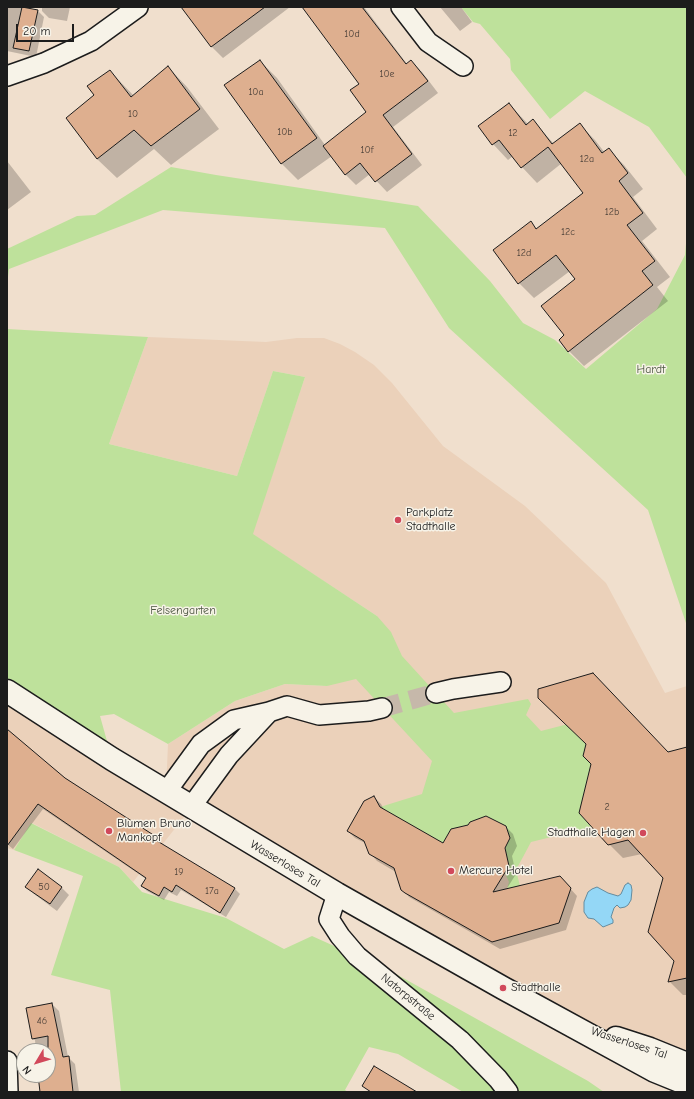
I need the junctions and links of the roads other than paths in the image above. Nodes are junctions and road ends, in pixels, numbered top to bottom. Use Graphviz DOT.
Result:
graph roads {
  1 [pos="138,7"];
  2 [pos="401,7"];
  3 [pos="463,66"];
  4 [pos="7,76"];
  5 [pos="501,682"];
  6 [pos="7,691"];
  7 [pos="436,693"];
  8 [pos="382,708"];
  9 [pos="269,712"];
  10 [pos="166,792"];
  11 [pos="191,807"];
  12 [pos="337,894"];
  13 [pos="571,1024"];
  14 [pos="7,1061"];
  15 [pos="687,1064"];
  16 [pos="655,1071"];
  17 [pos="687,1084"];
  18 [pos="8,1092"];
  19 [pos="508,1092"];
  20 [pos="681,1092"];
  1 -- 4 [label="street"];
  2 -- 3 [label="street"];
  5 -- 7 [label="street"];
  6 -- 10 [label="main road, Wasserloses Tal"];
  8 -- 9 [label="street"];
  9 -- 10 [label="street"];
  9 -- 11 [label="street"];
  10 -- 11 [label="main road, Wasserloses Tal"];
  11 -- 12 [label="main road, Wasserloses Tal"];
  12 -- 13 [label="main road, Wasserloses Tal"];
  12 -- 19 [label="street, Natorpstraße"];
  13 -- 15 [label="main road, Wasserloses Tal"];
  13 -- 16 [label="main road, Wasserloses Tal"];
  14 -- 18 [label="street"];
  16 -- 17 [label="main road, Wasserloses Tal"];
  16 -- 20 [label="main road, Wasserloses Tal"];
}
